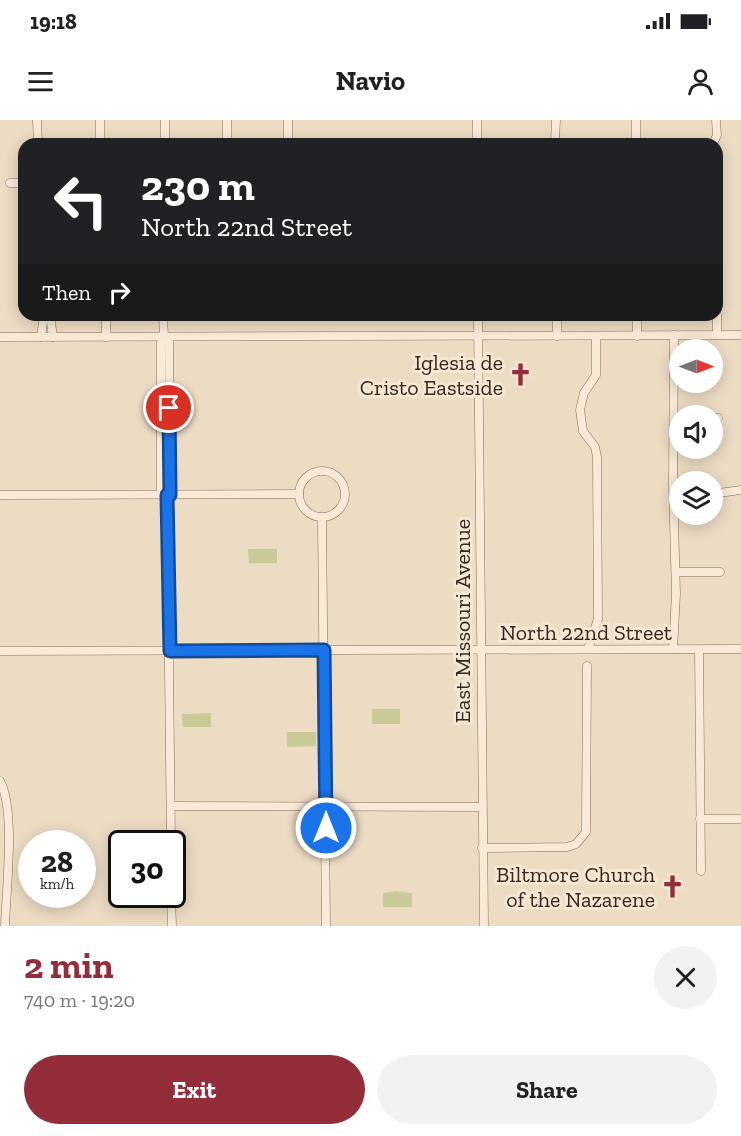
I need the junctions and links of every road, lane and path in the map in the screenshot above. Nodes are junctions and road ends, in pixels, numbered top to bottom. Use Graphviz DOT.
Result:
graph roads {
  1 [pos="37,120"];
  2 [pos="100,120"];
  3 [pos="165,120"];
  4 [pos="227,120"];
  5 [pos="288,120"];
  6 [pos="477,120"];
  7 [pos="556,120"];
  8 [pos="636,120"];
  9 [pos="716,120"];
  10 [pos="38,138"];
  11 [pos="100,138"];
  12 [pos="165,138"];
  13 [pos="227,138"];
  14 [pos="288,138"];
  15 [pos="477,138"];
  16 [pos="556,138"];
  17 [pos="636,138"];
  18 [pos="716,138"];
  19 [pos="10,183"];
  20 [pos="18,183"];
  21 [pos="43,321"];
  22 [pos="51,321"];
  23 [pos="106,321"];
  24 [pos="163,321"];
  25 [pos="478,321"];
  26 [pos="557,321"];
  27 [pos="637,321"];
  28 [pos="717,321"];
  29 [pos="674,335"];
  30 [pos="717,335"];
  31 [pos="741,335"];
  32 [pos="478,336"];
  33 [pos="557,336"];
  34 [pos="596,336"];
  35 [pos="637,336"];
  36 [pos="0,337"];
  37 [pos="41,337"];
  38 [pos="53,337"];
  39 [pos="106,337"];
  40 [pos="164,337"];
  41 [pos="676,405"];
  42 [pos="741,490"];
  43 [pos="723,492"];
  44 [pos="299,494"];
  45 [pos="0,495"];
  46 [pos="166,495"];
  47 [pos="322,518"];
  48 [pos="676,525"];
  49 [pos="676,572"];
  50 [pos="720,572"];
  51 [pos="588,649"];
  52 [pos="673,649"];
  53 [pos="741,649"];
  54 [pos="324,650"];
  55 [pos="699,650"];
  56 [pos="0,651"];
  57 [pos="170,651"];
  58 [pos="480,651"];
  59 [pos="587,666"];
  60 [pos="0,781"];
  61 [pos="171,806"];
  62 [pos="482,807"];
  63 [pos="325,808"];
  64 [pos="700,819"];
  65 [pos="741,819"];
  66 [pos="171,830"];
  67 [pos="482,848"];
  68 [pos="701,871"];
  69 [pos="171,908"];
  70 [pos="5,926"];
  71 [pos="172,926"];
  72 [pos="326,926"];
  73 [pos="484,926"];
  1 -- 10 [label="street"];
  2 -- 11 [label="street"];
  3 -- 12 [label="street"];
  4 -- 13 [label="street"];
  5 -- 14 [label="street"];
  6 -- 15 [label="street"];
  7 -- 16 [label="street"];
  8 -- 17 [label="street"];
  9 -- 18 [label="street"];
  19 -- 20 [label="street"];
  21 -- 37 [label="street"];
  22 -- 38 [label="street"];
  23 -- 39 [label="street"];
  24 -- 40 [label="street"];
  25 -- 32 [label="street, East Missouri Avenue"];
  26 -- 33 [label="street"];
  27 -- 35 [label="street"];
  28 -- 30 [label="street"];
  29 -- 30 [label="street"];
  29 -- 35 [label="street"];
  29 -- 41 [label="street"];
  30 -- 31 [label="street"];
  32 -- 33 [label="street"];
  32 -- 40 [label="street"];
  32 -- 58 [label="street, East Missouri Avenue"];
  33 -- 34 [label="street"];
  34 -- 35 [label="street"];
  34 -- 51 [label="street"];
  36 -- 37 [label="street"];
  37 -- 38 [label="street"];
  38 -- 39 [label="street"];
  39 -- 40 [label="street"];
  40 -- 46 [label="street"];
  42 -- 43 [label="street"];
  44 -- 46 [label="street"];
  44 -- 47 [label="street"];
  44 -- 47 [label="street"];
  45 -- 46 [label="street"];
  46 -- 57 [label="street"];
  47 -- 54 [label="street"];
  48 -- 49 [label="street"];
  49 -- 50 [label="street"];
  49 -- 52 [label="street"];
  51 -- 52 [label="street, North 22nd Street"];
  51 -- 58 [label="street, North 22nd Street"];
  52 -- 55 [label="street, North 22nd Street"];
  53 -- 55 [label="street, North 22nd Street"];
  54 -- 57 [label="street, North 22nd Street"];
  54 -- 58 [label="street, North 22nd Street"];
  54 -- 63 [label="street"];
  55 -- 64 [label="street"];
  56 -- 57 [label="street, North 22nd Street"];
  57 -- 61 [label="street"];
  58 -- 62 [label="street, East Missouri Avenue"];
  59 -- 67 [label="street"];
  60 -- 70 [label="street"];
  61 -- 63 [label="street"];
  61 -- 66 [label="street"];
  62 -- 63 [label="street"];
  62 -- 67 [label="street, East Missouri Avenue"];
  63 -- 72 [label="street"];
  64 -- 65 [label="street"];
  64 -- 68 [label="street"];
  67 -- 73 [label="street, East Missouri Avenue"];
  69 -- 71 [label="street"];
}
